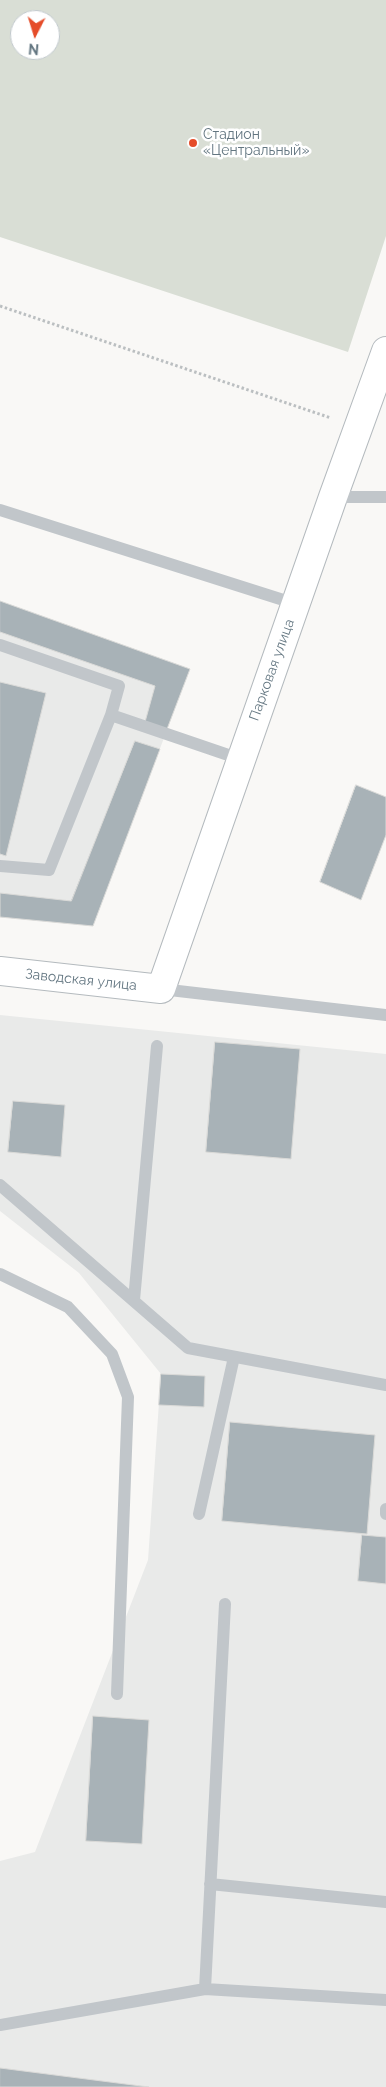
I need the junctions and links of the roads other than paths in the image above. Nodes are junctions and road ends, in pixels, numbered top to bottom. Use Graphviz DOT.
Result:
graph roads {
  1 [pos="386,351"];
  2 [pos="332,497"];
  3 [pos="386,497"];
  4 [pos="0,510"];
  5 [pos="296,604"];
  6 [pos="0,645"];
  7 [pos="111,715"];
  8 [pos="240,759"];
  9 [pos="0,866"];
  10 [pos="0,972"];
  11 [pos="161,989"];
  12 [pos="386,1015"];
  13 [pos="157,1046"];
  14 [pos="0,1185"];
  15 [pos="0,1274"];
  16 [pos="134,1300"];
  17 [pos="234,1356"];
  18 [pos="386,1384"];
  19 [pos="386,1509"];
  20 [pos="199,1514"];
  21 [pos="386,1514"];
  22 [pos="225,1604"];
  23 [pos="117,1694"];
  24 [pos="210,1884"];
  25 [pos="386,1902"];
  26 [pos="205,1990"];
  27 [pos="386,2000"];
  28 [pos="0,2026"];
  1 -- 2 [label="street, Парковая улица"];
  2 -- 3 [label="lane"];
  2 -- 5 [label="street, Парковая улица"];
  4 -- 5 [label="lane"];
  5 -- 8 [label="street, Парковая улица"];
  6 -- 7 [label="lane"];
  7 -- 8 [label="lane"];
  7 -- 9 [label="lane"];
  8 -- 11 [label="street, Парковая улица"];
  10 -- 11 [label="street, Заводская улица"];
  11 -- 12 [label="lane"];
  13 -- 16 [label="lane"];
  14 -- 16 [label="lane"];
  15 -- 23 [label="lane"];
  16 -- 17 [label="lane"];
  17 -- 18 [label="lane"];
  17 -- 20 [label="lane"];
  19 -- 21 [label="lane"];
  22 -- 24 [label="lane"];
  24 -- 25 [label="lane"];
  24 -- 26 [label="lane"];
  26 -- 27 [label="lane"];
  26 -- 28 [label="lane"];
}
